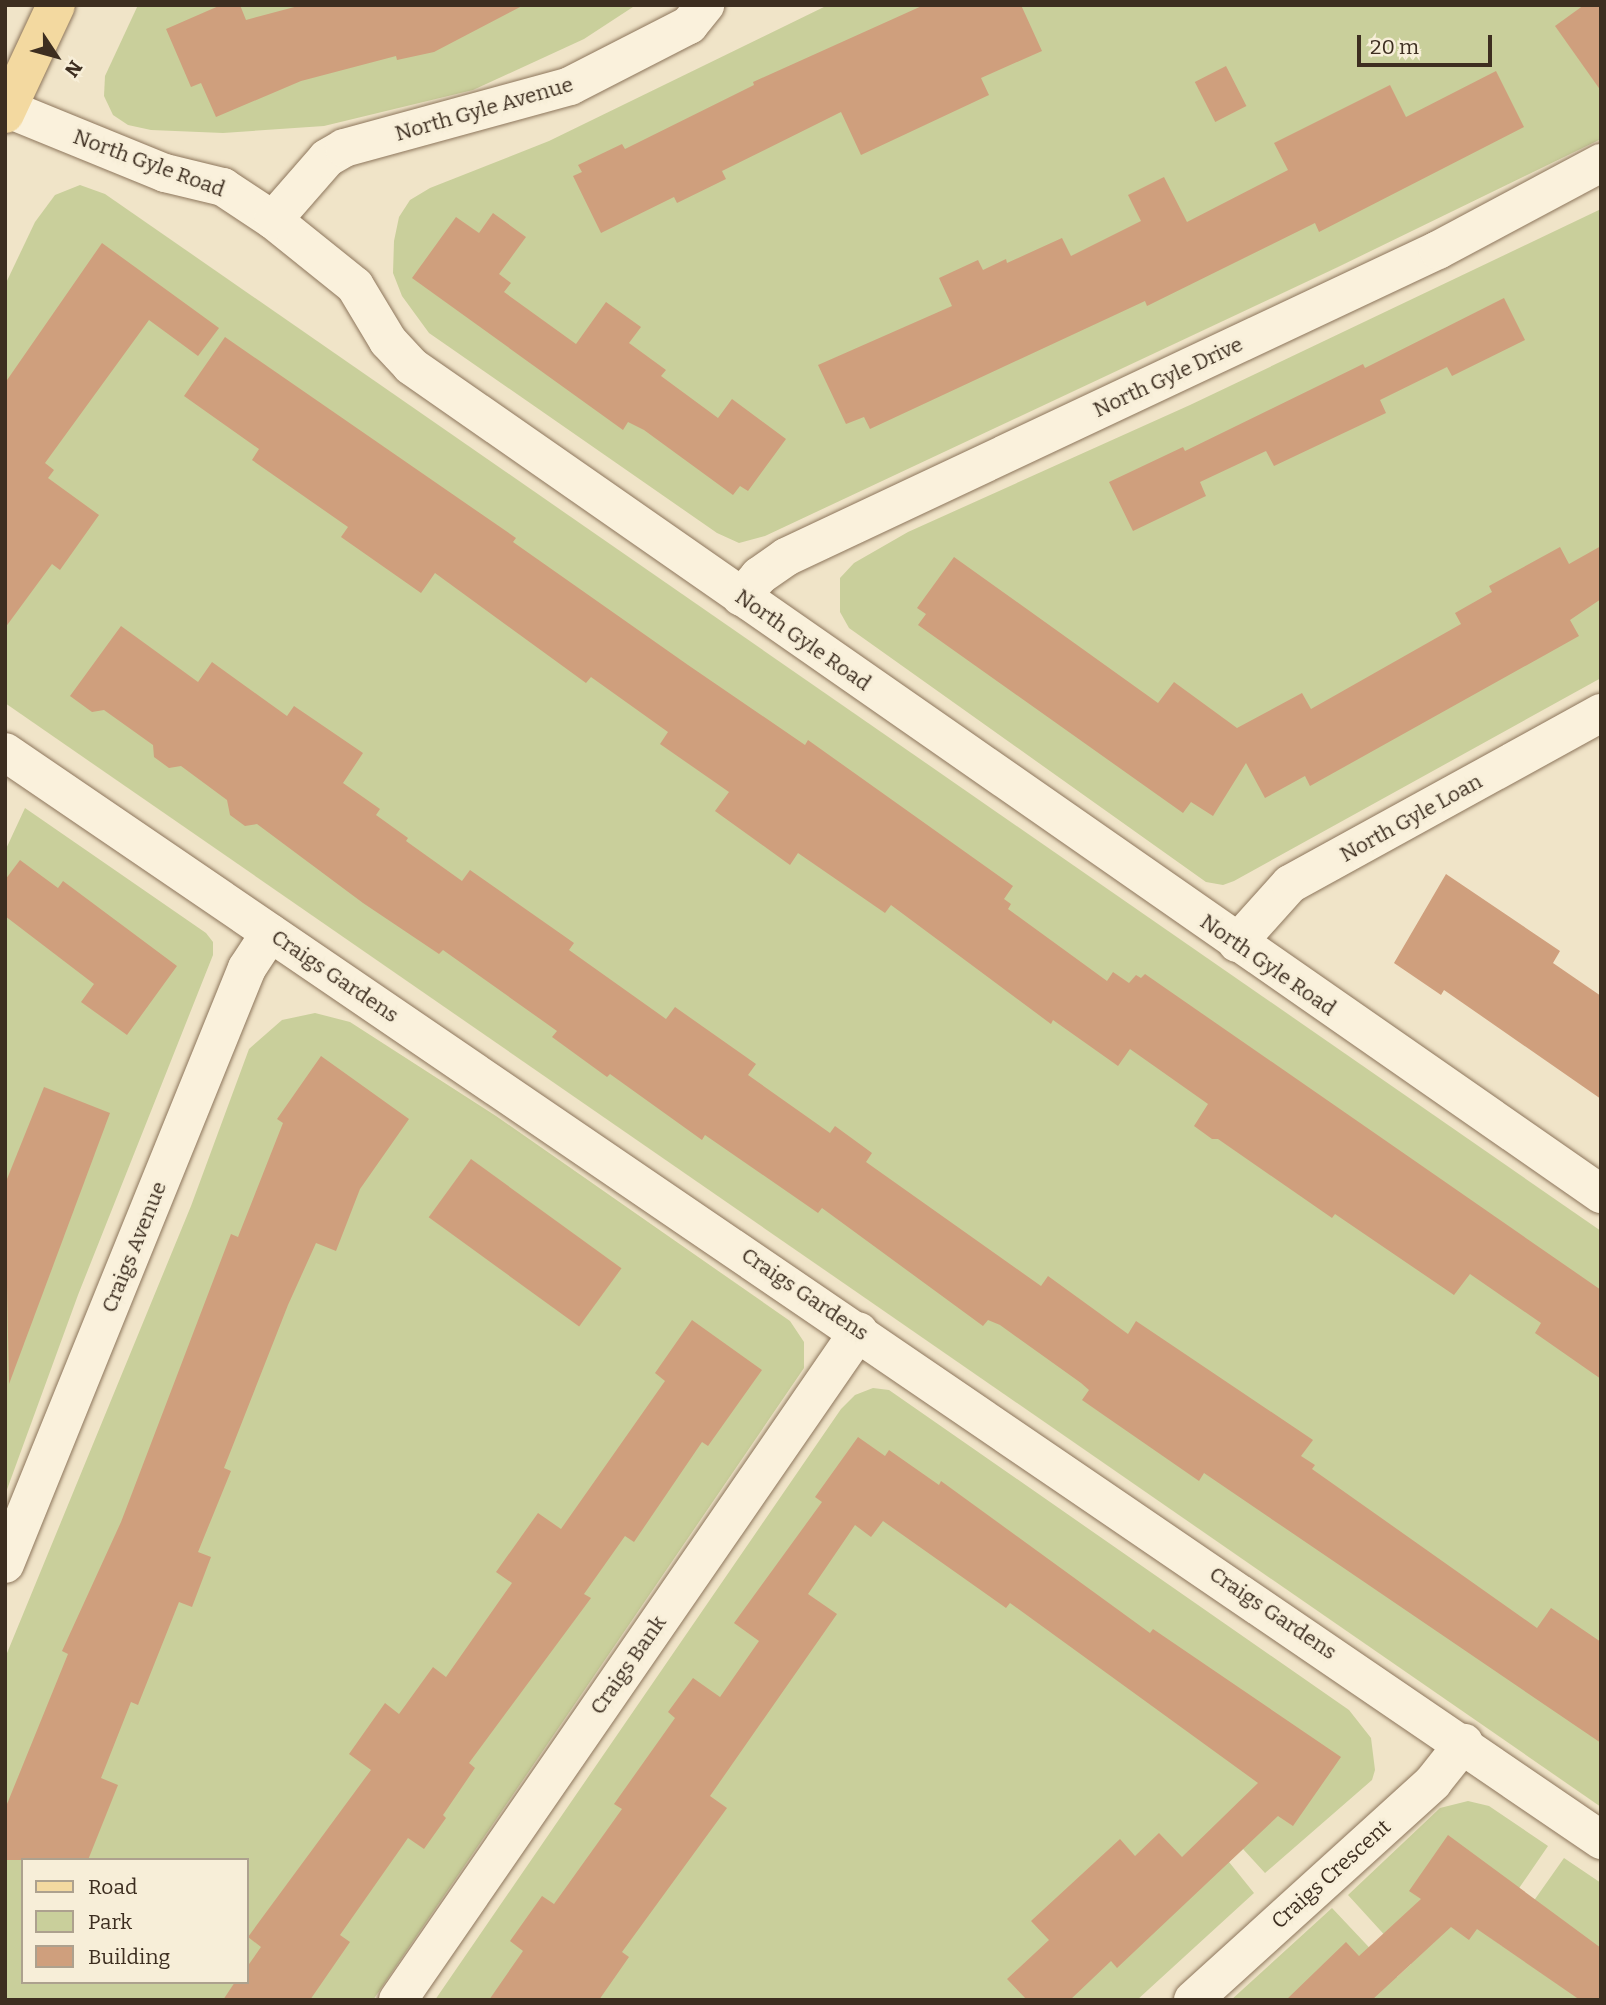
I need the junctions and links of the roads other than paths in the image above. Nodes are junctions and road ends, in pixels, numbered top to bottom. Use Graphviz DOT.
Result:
graph roads {
  1 [pos="56,5"];
  2 [pos="705,5"];
  3 [pos="6,112"];
  4 [pos="1601,163"];
  5 [pos="273,220"];
  6 [pos="741,597"];
  7 [pos="1601,713"];
  8 [pos="5,752"];
  9 [pos="270,933"];
  10 [pos="1237,943"];
  11 [pos="1601,1194"];
  12 [pos="859,1331"];
  13 [pos="5,1564"];
  14 [pos="1464,1742"];
  15 [pos="1601,1840"];
  16 [pos="398,2000"];
  17 [pos="1192,2000"];
  1 -- 3 [label="main road"];
  2 -- 5 [label="street, North Gyle Avenue"];
  3 -- 5 [label="street, North Gyle Road"];
  4 -- 6 [label="street, North Gyle Drive"];
  5 -- 6 [label="street, North Gyle Road"];
  6 -- 10 [label="street, North Gyle Road"];
  7 -- 10 [label="street, North Gyle Loan"];
  8 -- 9 [label="street, Craigs Gardens"];
  9 -- 12 [label="street, Craigs Gardens"];
  9 -- 13 [label="street, Craigs Avenue"];
  10 -- 11 [label="street, North Gyle Road"];
  12 -- 14 [label="street, Craigs Gardens"];
  12 -- 16 [label="street, Craigs Bank"];
  14 -- 15 [label="street, Craigs Gardens"];
  14 -- 17 [label="street, Craigs Crescent"];
}
